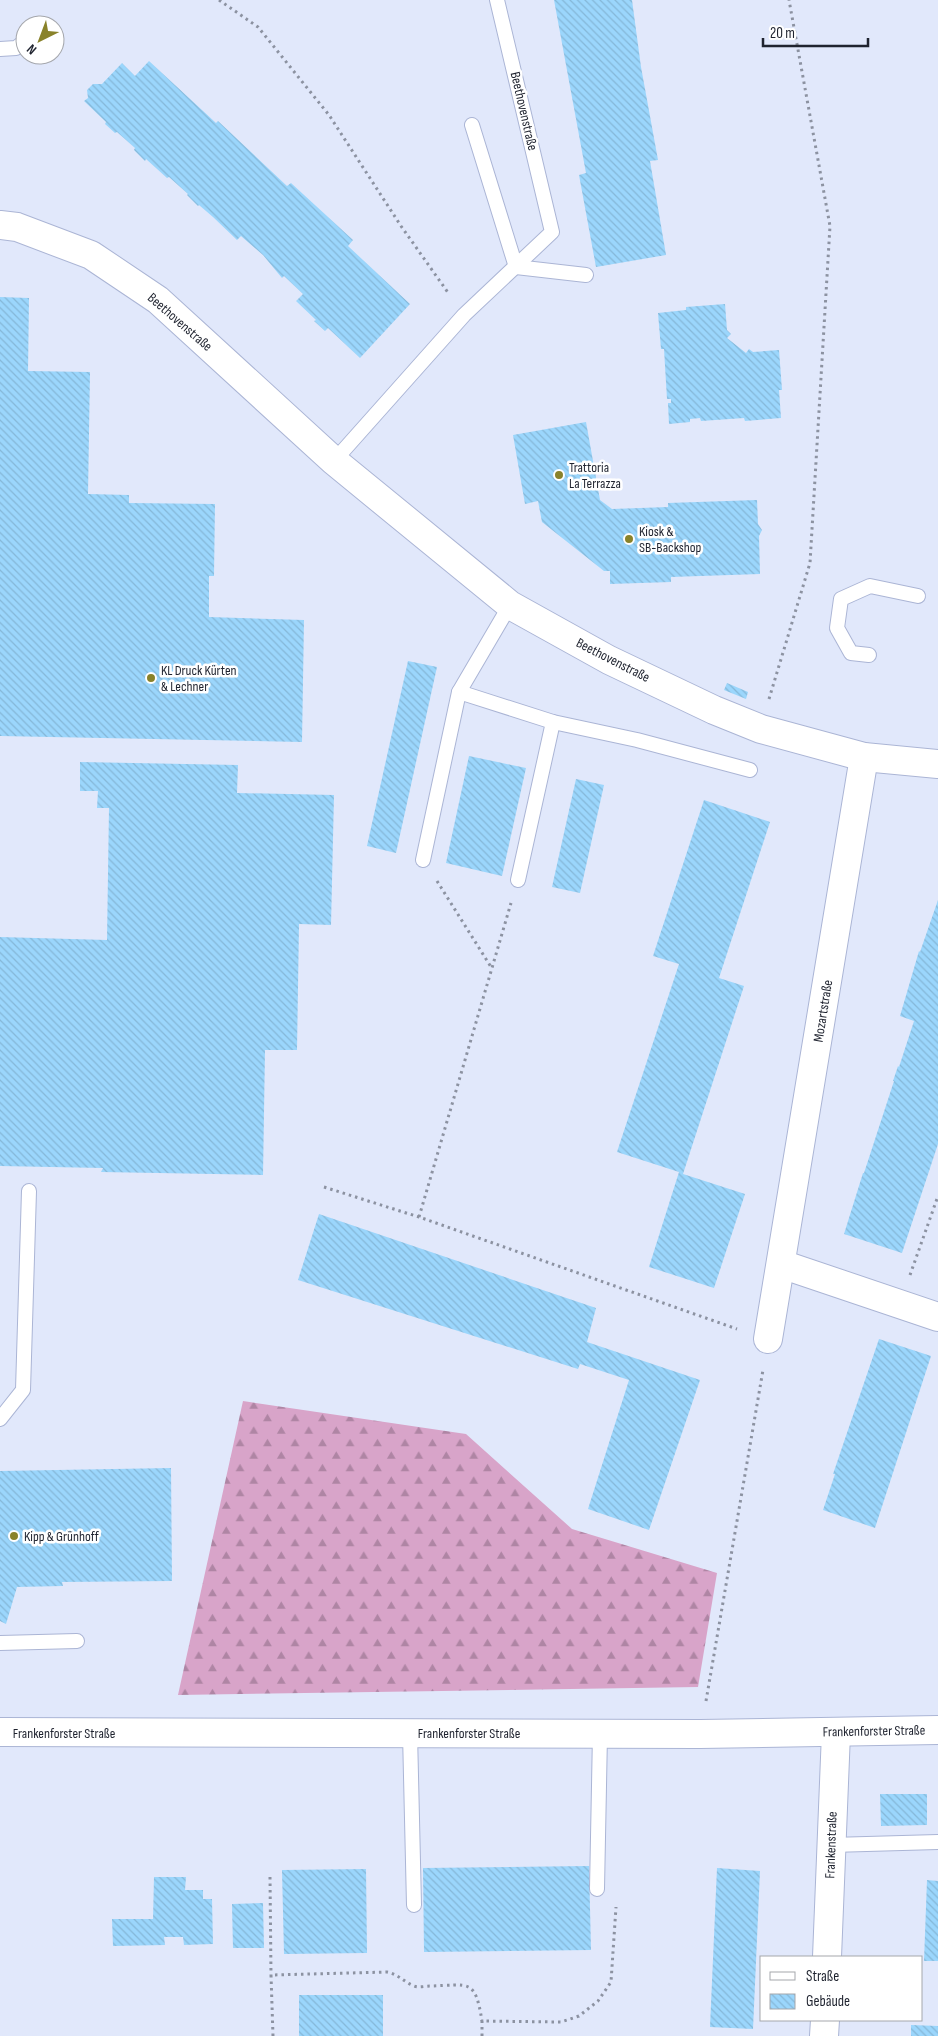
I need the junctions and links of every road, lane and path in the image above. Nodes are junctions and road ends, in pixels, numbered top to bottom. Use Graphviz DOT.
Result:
graph roads {
  1 [pos="219,0"];
  2 [pos="497,0"];
  3 [pos="789,0"];
  4 [pos="15,48"];
  5 [pos="0,49"];
  6 [pos="472,125"];
  7 [pos="0,224"];
  8 [pos="516,267"];
  9 [pos="586,275"];
  10 [pos="464,315"];
  11 [pos="334,461"];
  12 [pos="918,596"];
  13 [pos="510,605"];
  14 [pos="869,655"];
  15 [pos="459,692"];
  16 [pos="553,722"];
  17 [pos="761,728"];
  18 [pos="864,757"];
  19 [pos="938,764"];
  20 [pos="750,770"];
  21 [pos="423,860"];
  22 [pos="518,880"];
  23 [pos="492,968"];
  24 [pos="324,1187"];
  25 [pos="29,1191"];
  26 [pos="938,1196"];
  27 [pos="419,1216"];
  28 [pos="781,1264"];
  29 [pos="900,1304"];
  30 [pos="938,1317"];
  31 [pos="768,1340"];
  32 [pos="0,1419"];
  33 [pos="78,1641"];
  34 [pos="0,1642"];
  35 [pos="938,1730"];
  36 [pos="0,1732"];
  37 [pos="836,1732"];
  38 [pos="410,1733"];
  39 [pos="600,1734"];
  40 [pos="700,1734"];
  41 [pos="938,1842"];
  42 [pos="831,1845"];
  43 [pos="270,1877"];
  44 [pos="597,1889"];
  45 [pos="414,1904"];
  46 [pos="616,1906"];
  47 [pos="827,1956"];
  48 [pos="271,1975"];
  49 [pos="482,2021"];
  50 [pos="825,2021"];
  51 [pos="273,2036"];
  52 [pos="482,2036"];
  53 [pos="824,2036"];
  1 -- 10 [label="path"];
  2 -- 8 [label="lane, Beethovenstraße"];
  3 -- 17 [label="path"];
  4 -- 5 [label="lane"];
  6 -- 8 [label="lane"];
  7 -- 11 [label="street, Beethovenstraße"];
  8 -- 9 [label="lane"];
  8 -- 10 [label="lane, Beethovenstraße"];
  10 -- 11 [label="lane, Beethovenstraße"];
  11 -- 13 [label="street, Beethovenstraße"];
  12 -- 14 [label="lane"];
  13 -- 15 [label="lane"];
  13 -- 17 [label="street, Beethovenstraße"];
  15 -- 16 [label="lane"];
  15 -- 21 [label="lane"];
  16 -- 20 [label="lane"];
  16 -- 22 [label="lane"];
  17 -- 18 [label="street, Beethovenstraße"];
  18 -- 19 [label="street, Beethovenstraße"];
  18 -- 28 [label="street, Mozartstraße"];
  21 -- 23 [label="path"];
  22 -- 23 [label="path"];
  23 -- 27 [label="path"];
  24 -- 27 [label="path"];
  25 -- 32 [label="lane"];
  26 -- 29 [label="path"];
  27 -- 31 [label="path"];
  28 -- 29 [label="street"];
  28 -- 31 [label="street, Mozartstraße"];
  29 -- 30 [label="street"];
  31 -- 40 [label="path"];
  33 -- 34 [label="lane"];
  35 -- 37 [label="street, Frankenforster Straße"];
  36 -- 38 [label="street, Frankenforster Straße"];
  37 -- 40 [label="street, Frankenforster Straße"];
  37 -- 42 [label="street, Frankenstraße"];
  38 -- 39 [label="street, Frankenforster Straße"];
  38 -- 45 [label="lane"];
  39 -- 40 [label="street, Frankenforster Straße"];
  39 -- 44 [label="lane"];
  41 -- 42 [label="lane"];
  42 -- 47 [label="street, Frankenstraße"];
  43 -- 48 [label="path"];
  46 -- 49 [label="path"];
  48 -- 49 [label="path"];
  48 -- 51 [label="path"];
  49 -- 52 [label="path"];
  50 -- 53 [label="street"];
}
